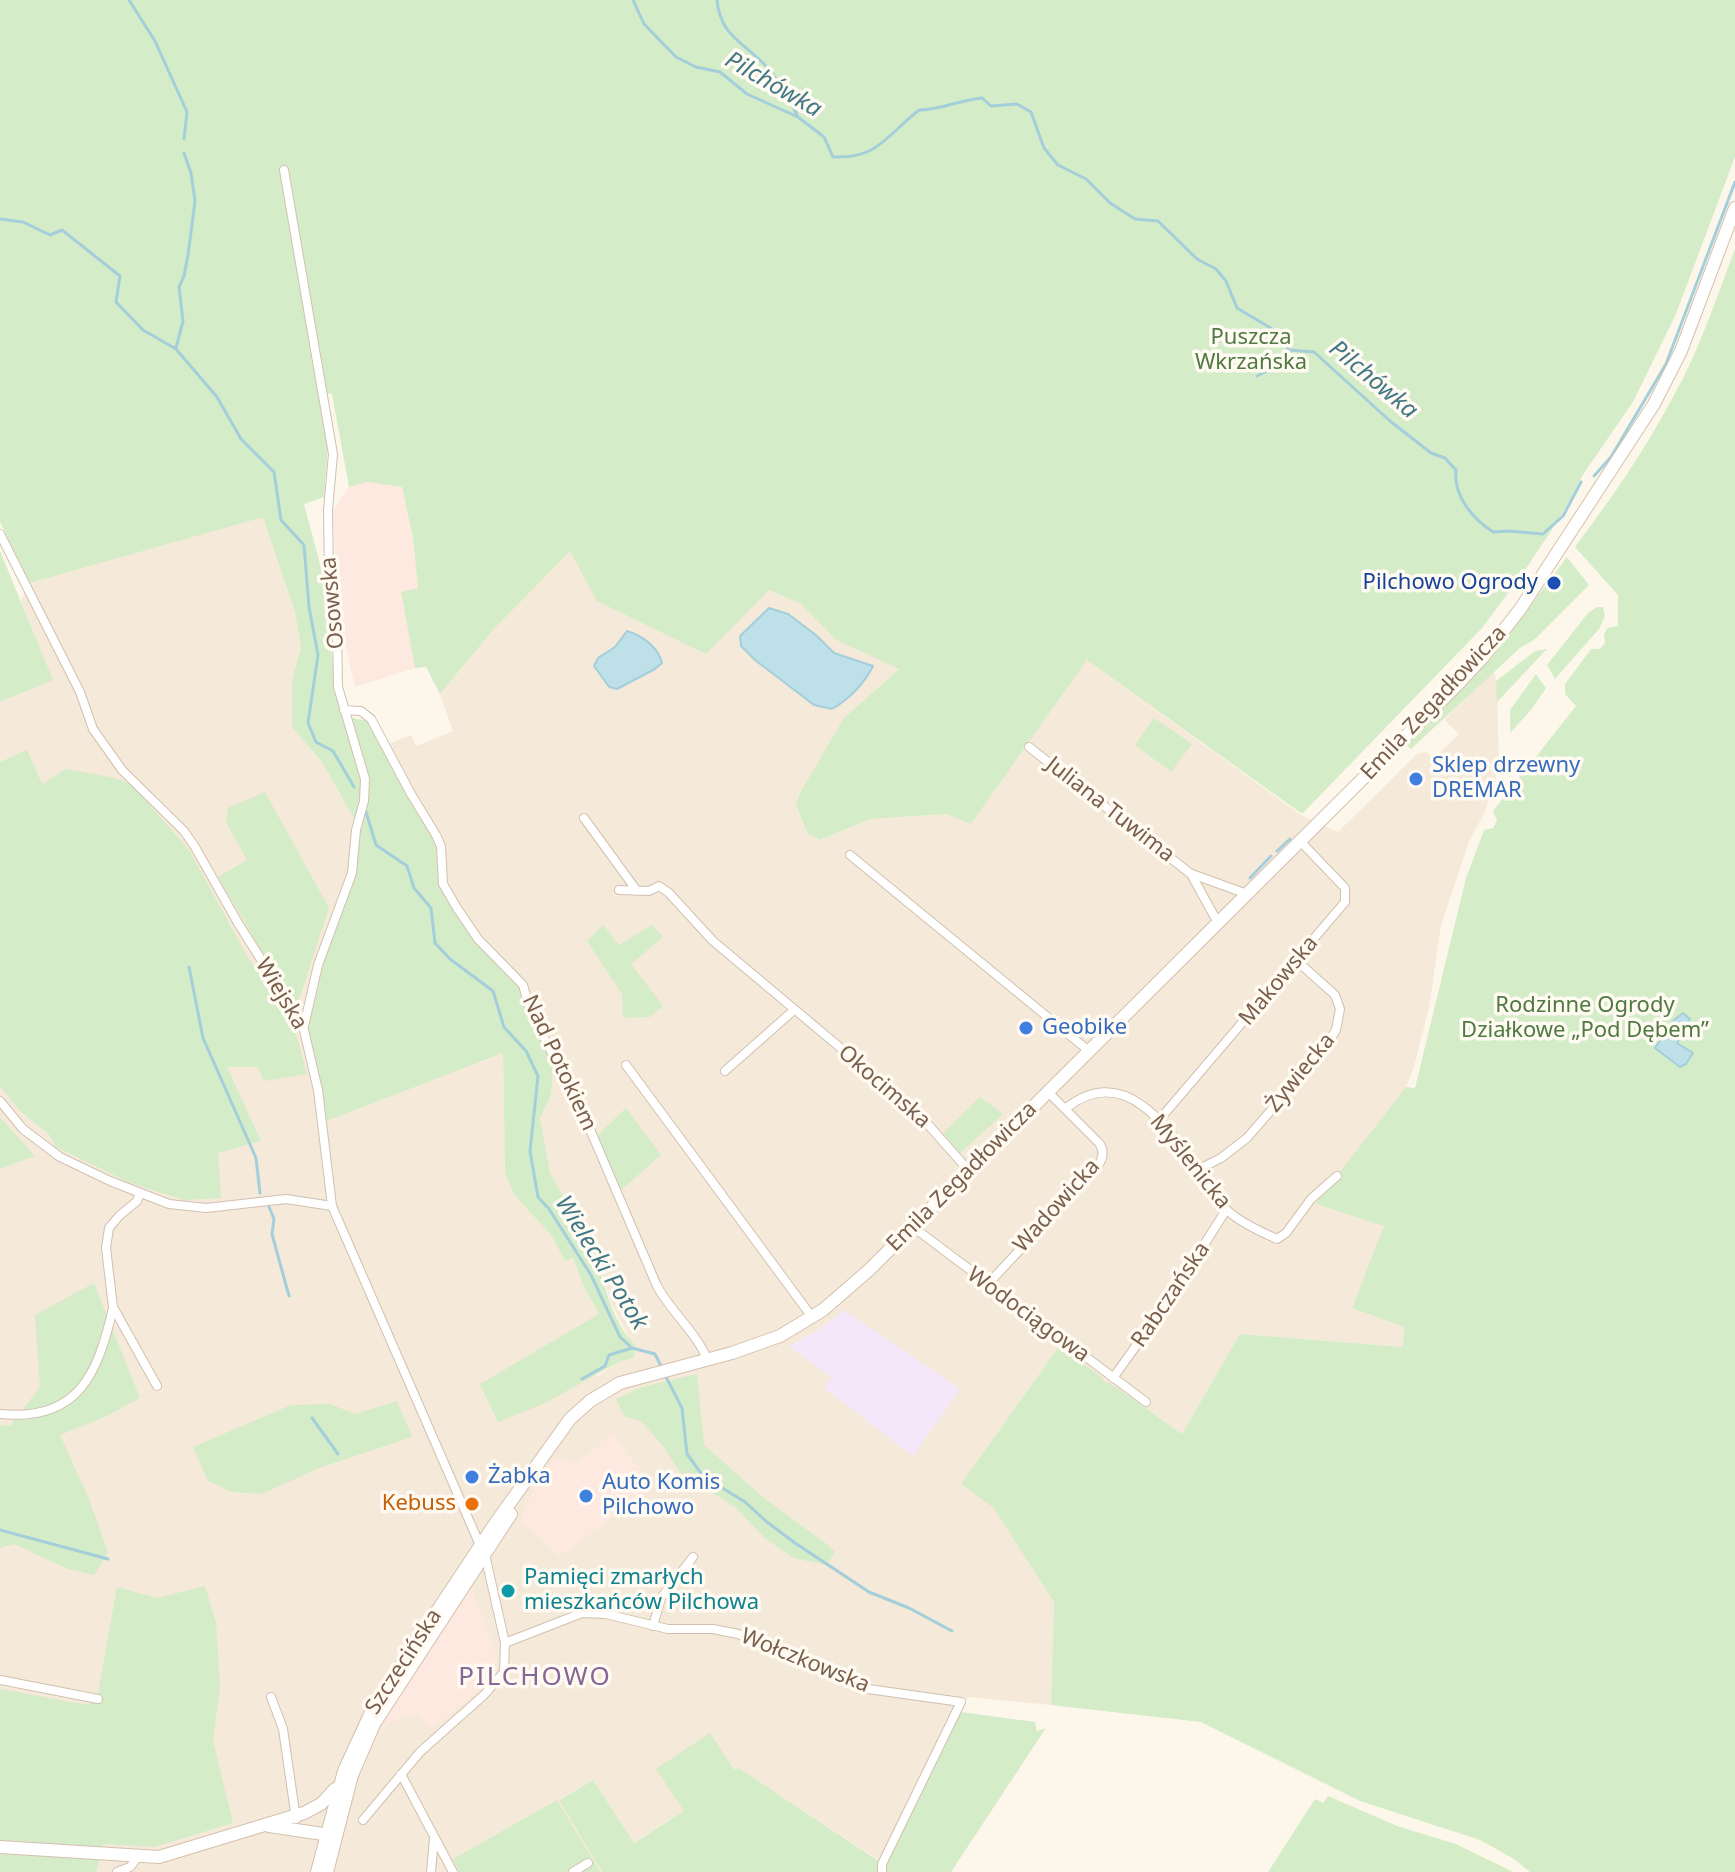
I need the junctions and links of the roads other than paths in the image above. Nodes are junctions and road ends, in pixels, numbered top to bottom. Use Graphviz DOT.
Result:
graph roads {
  1 [pos="284,170"];
  2 [pos="1735,208"];
  3 [pos="0,534"];
  4 [pos="344,710"];
  5 [pos="1029,747"];
  6 [pos="584,818"];
  7 [pos="1300,841"];
  8 [pos="850,855"];
  9 [pos="1191,874"];
  10 [pos="619,890"];
  11 [pos="637,891"];
  12 [pos="1247,894"];
  13 [pos="1218,923"];
  14 [pos="1297,961"];
  15 [pos="794,1010"];
  16 [pos="303,1026"];
  17 [pos="1089,1051"];
  18 [pos="626,1065"];
  19 [pos="725,1071"];
  20 [pos="1048,1092"];
  21 [pos="0,1101"];
  22 [pos="1065,1109"];
  23 [pos="1160,1119"];
  24 [pos="1199,1169"];
  25 [pos="969,1171"];
  26 [pos="1337,1176"];
  27 [pos="140,1193"];
  28 [pos="332,1206"];
  29 [pos="1226,1210"];
  30 [pos="913,1227"];
  31 [pos="987,1285"];
  32 [pos="834,1302"];
  33 [pos="113,1307"];
  34 [pos="812,1317"];
  35 [pos="707,1359"];
  36 [pos="1113,1378"];
  37 [pos="157,1386"];
  38 [pos="1146,1402"];
  39 [pos="0,1414"];
  40 [pos="482,1550"];
  41 [pos="693,1557"];
  42 [pos="653,1626"];
  43 [pos="505,1643"];
  44 [pos="0,1680"];
  45 [pos="271,1697"];
  46 [pos="98,1699"];
  47 [pos="344,1771"];
  48 [pos="401,1774"];
  49 [pos="299,1819"];
  50 [pos="363,1820"];
  51 [pos="330,1829"];
  52 [pos="434,1838"];
  53 [pos="0,1847"];
  54 [pos="138,1857"];
  55 [pos="588,1863"];
  56 [pos="117,1872"];
  57 [pos="317,1872"];
  58 [pos="327,1872"];
  59 [pos="431,1872"];
  60 [pos="453,1872"];
  61 [pos="573,1872"];
  62 [pos="882,1872"];
  1 -- 4 [label="street, Osowska"];
  2 -- 7 [label="main road, Emila Zegadłowicza"];
  3 -- 16 [label="street, Wiejska"];
  4 -- 16 [label="street, Osowska"];
  4 -- 35 [label="street, Nad Potokiem"];
  5 -- 9 [label="street, Juliana Tuwima"];
  6 -- 11 [label="street"];
  7 -- 12 [label="main road, Emila Zegadłowicza"];
  7 -- 14 [label="street, Makowska"];
  8 -- 17 [label="street"];
  9 -- 12 [label="street, Juliana Tuwima"];
  9 -- 13 [label="street, Juliana Tuwima"];
  10 -- 11 [label="street, Okocimska"];
  11 -- 15 [label="street, Okocimska"];
  12 -- 13 [label="main road, Emila Zegadłowicza"];
  13 -- 17 [label="main road, Emila Zegadłowicza"];
  14 -- 23 [label="street, Makowska"];
  14 -- 24 [label="street, Żywiecka"];
  15 -- 19 [label="street"];
  15 -- 25 [label="street, Okocimska"];
  16 -- 28 [label="street, Wiejska"];
  17 -- 20 [label="main road, Emila Zegadłowicza"];
  18 -- 34 [label="street"];
  20 -- 22 [label="street, Wadowicka"];
  20 -- 25 [label="main road, Emila Zegadłowicza"];
  21 -- 27 [label="street"];
  22 -- 23 [label="street, Myślenicka"];
  22 -- 31 [label="street, Wadowicka"];
  23 -- 24 [label="street, Myślenicka"];
  24 -- 29 [label="street, Myślenicka"];
  25 -- 30 [label="main road, Emila Zegadłowicza"];
  26 -- 29 [label="street, Myślenicka"];
  27 -- 28 [label="street"];
  27 -- 33 [label="street"];
  28 -- 40 [label="street, Wiejska"];
  29 -- 36 [label="street, Rabczańska"];
  30 -- 31 [label="street, Wodociągowa"];
  30 -- 32 [label="main road, Emila Zegadłowicza"];
  31 -- 36 [label="street, Wodociągowa"];
  32 -- 34 [label="main road, Szczecińska"];
  33 -- 37 [label="street"];
  33 -- 39 [label="street"];
  34 -- 35 [label="main road, Szczecińska"];
  35 -- 40 [label="main road, Szczecińska"];
  36 -- 38 [label="street, Wodociągowa"];
  40 -- 43 [label="street, Wiejska"];
  40 -- 47 [label="main road, Szczecińska"];
  40 -- 51 [label="main road, Szczecińska"];
  41 -- 42 [label="street"];
  42 -- 43 [label="street, Wołczkowska"];
  42 -- 62 [label="street, Wołczkowska"];
  43 -- 48 [label="street"];
  44 -- 46 [label="street"];
  45 -- 49 [label="street"];
  47 -- 49 [label="main road"];
  47 -- 51 [label="main road, Szczecińska"];
  48 -- 50 [label="street"];
  48 -- 52 [label="street"];
  49 -- 51 [label="main road"];
  49 -- 51 [label="main road"];
  49 -- 54 [label="main road"];
  51 -- 57 [label="main road, Szczecińska"];
  51 -- 58 [label="main road, Szczecińska"];
  52 -- 59 [label="street"];
  52 -- 60 [label="street"];
  53 -- 54 [label="main road"];
  54 -- 56 [label="street"];
  55 -- 61 [label="street"];
}
